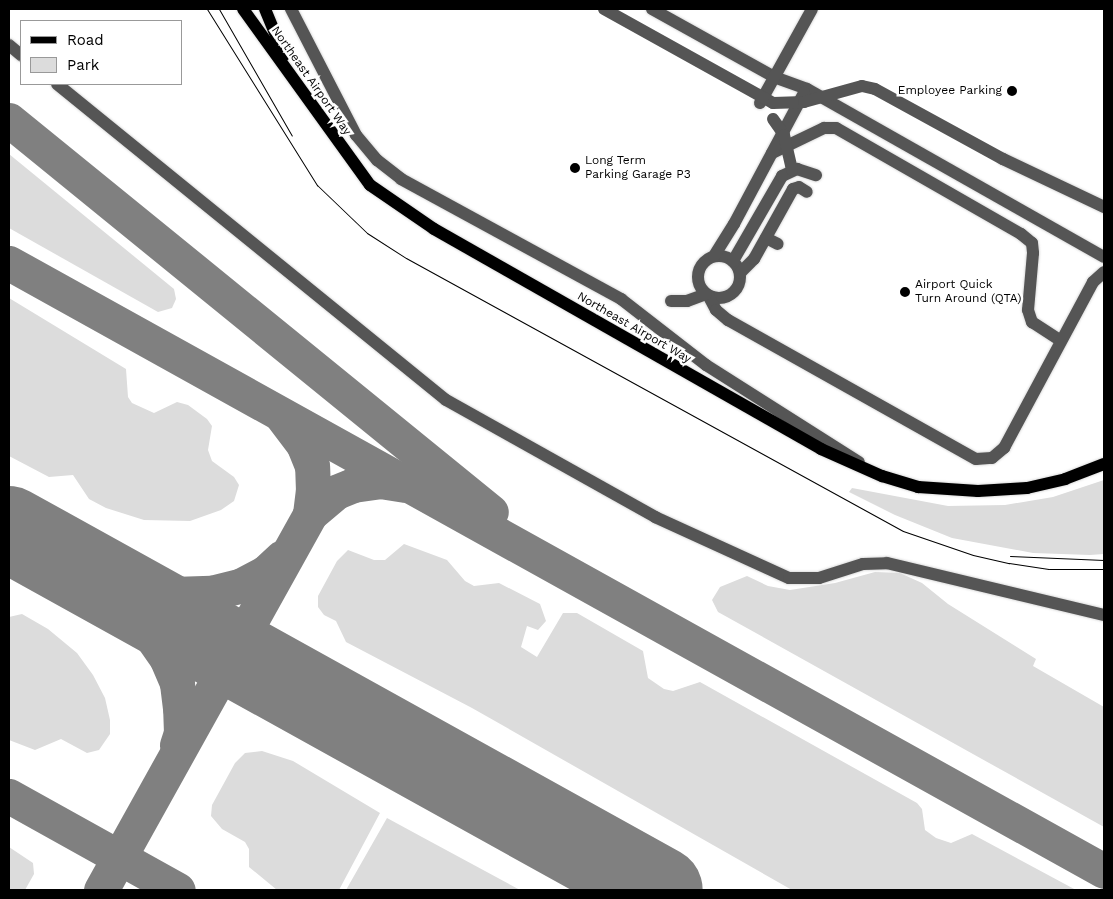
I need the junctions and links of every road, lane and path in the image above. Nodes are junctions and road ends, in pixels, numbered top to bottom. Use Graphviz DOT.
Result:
graph roads {
  1 [pos="244,9"];
  2 [pos="265,9"];
  3 [pos="290,9"];
  4 [pos="604,9"];
  5 [pos="652,9"];
  6 [pos="812,9"];
  7 [pos="9,45"];
  8 [pos="20,54"];
  9 [pos="291,73"];
  10 [pos="774,77"];
  11 [pos="58,85"];
  12 [pos="807,89"];
  13 [pos="760,103"];
  14 [pos="773,119"];
  15 [pos="772,153"];
  16 [pos="792,170"];
  17 [pos="816,175"];
  18 [pos="807,192"];
  19 [pos="1104,207"];
  20 [pos="766,238"];
  21 [pos="778,244"];
  22 [pos="714,256"];
  23 [pos="736,256"];
  24 [pos="1104,257"];
  25 [pos="1104,272"];
  26 [pos="740,273"];
  27 [pos="707,295"];
  28 [pos="671,301"];
  29 [pos="1060,340"];
  30 [pos="1104,464"];
  31 [pos="882,476"];
  32 [pos="1104,615"];
  1 -- 9 [label="main road, Northeast Airport Way"];
  2 -- 9 [label="main road"];
  3 -- 31 [label="lane"];
  4 -- 19 [label="lane, bridge"];
  5 -- 10 [label="lane"];
  6 -- 10 [label="lane"];
  7 -- 8 [label="lane"];
  9 -- 31 [label="main road, Northeast Airport Way"];
  10 -- 12 [label="lane"];
  10 -- 13 [label="lane"];
  11 -- 32 [label="lane"];
  12 -- 15 [label="lane"];
  12 -- 24 [label="lane"];
  14 -- 16 [label="lane, bridge"];
  15 -- 22 [label="lane"];
  15 -- 29 [label="lane"];
  16 -- 17 [label="lane"];
  16 -- 23 [label="lane"];
  18 -- 20 [label="lane"];
  20 -- 21 [label="lane"];
  20 -- 26 [label="lane"];
  22 -- 23 [label="lane"];
  22 -- 27 [label="lane"];
  23 -- 26 [label="lane"];
  25 -- 29 [label="lane"];
  26 -- 27 [label="lane"];
  27 -- 28 [label="lane"];
  27 -- 29 [label="lane"];
  30 -- 31 [label="main road, Northeast Airport Way"];
}
